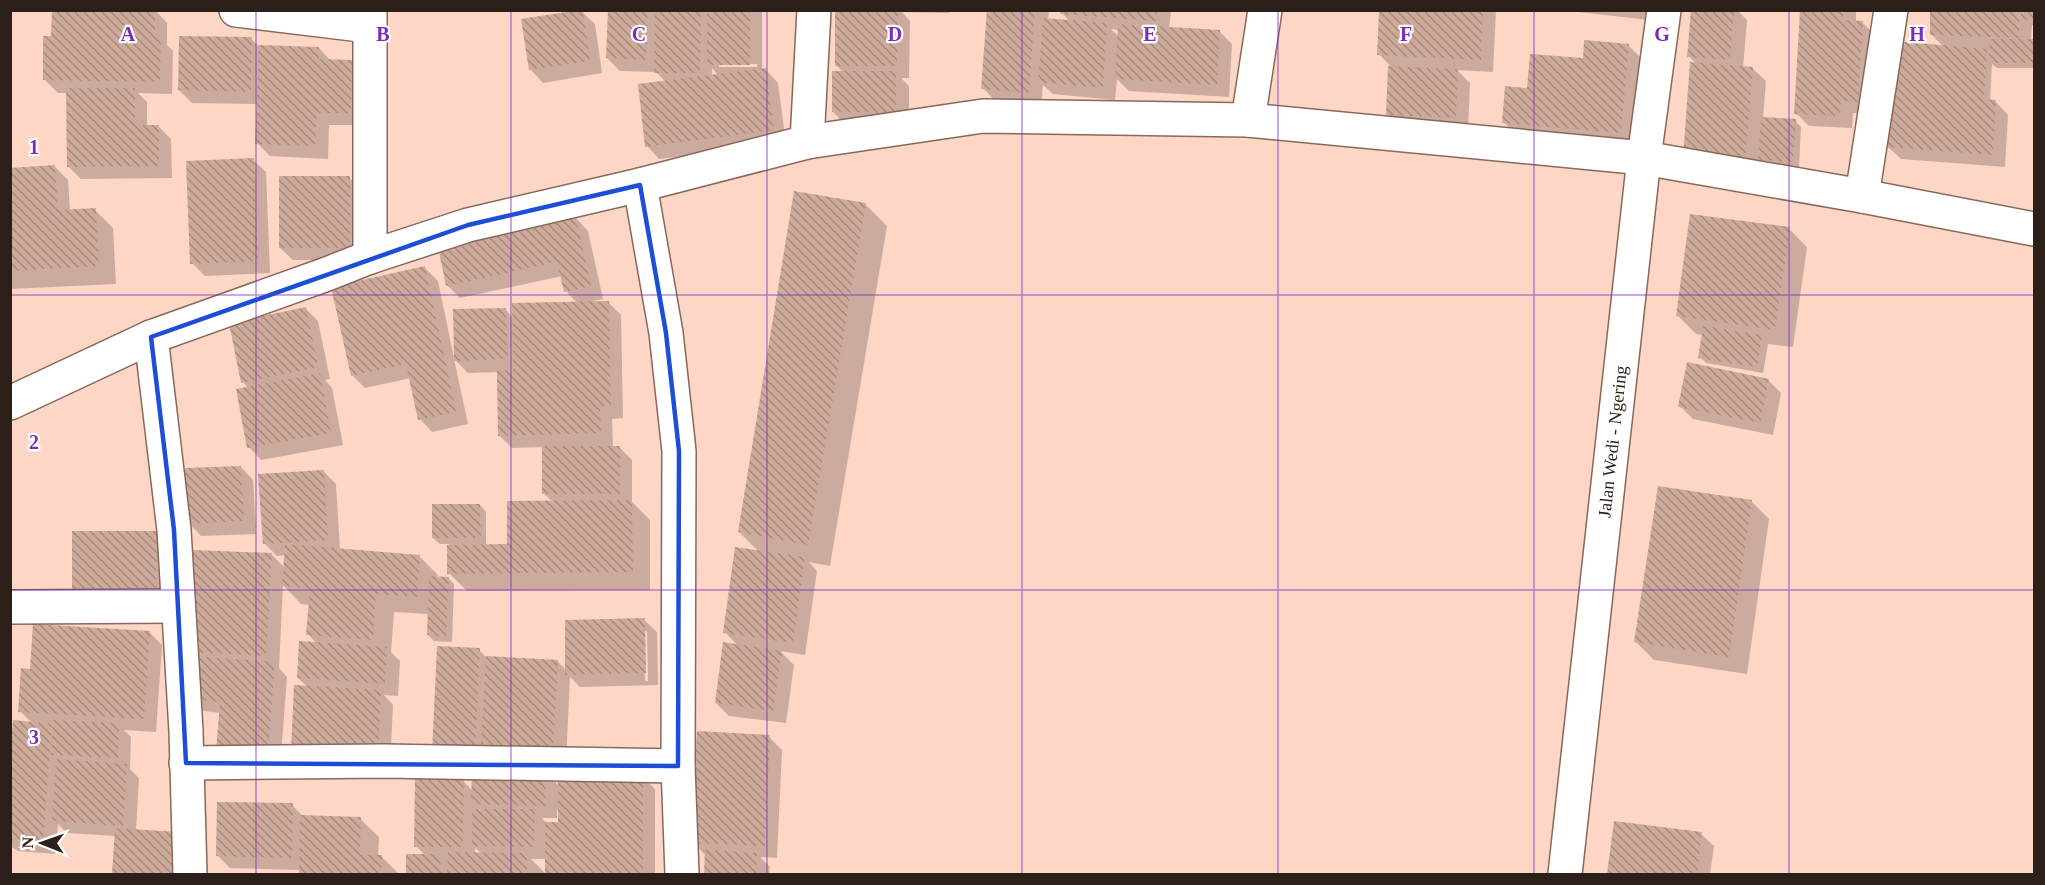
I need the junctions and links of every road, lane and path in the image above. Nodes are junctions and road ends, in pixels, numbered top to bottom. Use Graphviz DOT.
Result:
graph roads {
  1 [pos="236,10"];
  2 [pos="814,10"];
  3 [pos="1265,10"];
  4 [pos="1664,10"];
  5 [pos="1891,10"];
  6 [pos="370,18"];
  7 [pos="1248,120"];
  8 [pos="807,142"];
  9 [pos="1644,158"];
  10 [pos="640,185"];
  11 [pos="1862,196"];
  12 [pos="2034,229"];
  13 [pos="370,257"];
  14 [pos="152,337"];
  15 [pos="10,404"];
  16 [pos="178,606"];
  17 [pos="10,607"];
  18 [pos="186,763"];
  19 [pos="678,766"];
  20 [pos="190,874"];
  21 [pos="682,874"];
  22 [pos="1565,874"];
  1 -- 6 [label="street"];
  2 -- 8 [label="street"];
  3 -- 7 [label="street"];
  4 -- 9 [label="street, Jalan Wedi - Ngering"];
  5 -- 11 [label="street"];
  6 -- 13 [label="street"];
  7 -- 8 [label="street"];
  7 -- 9 [label="street"];
  8 -- 10 [label="street"];
  9 -- 11 [label="street"];
  9 -- 22 [label="street, Jalan Wedi - Ngering"];
  10 -- 13 [label="street"];
  10 -- 19 [label="street"];
  11 -- 12 [label="street"];
  13 -- 14 [label="street"];
  14 -- 15 [label="street"];
  14 -- 16 [label="street"];
  16 -- 17 [label="street"];
  16 -- 18 [label="street"];
  18 -- 19 [label="street"];
  18 -- 20 [label="street"];
  19 -- 21 [label="street"];
}
